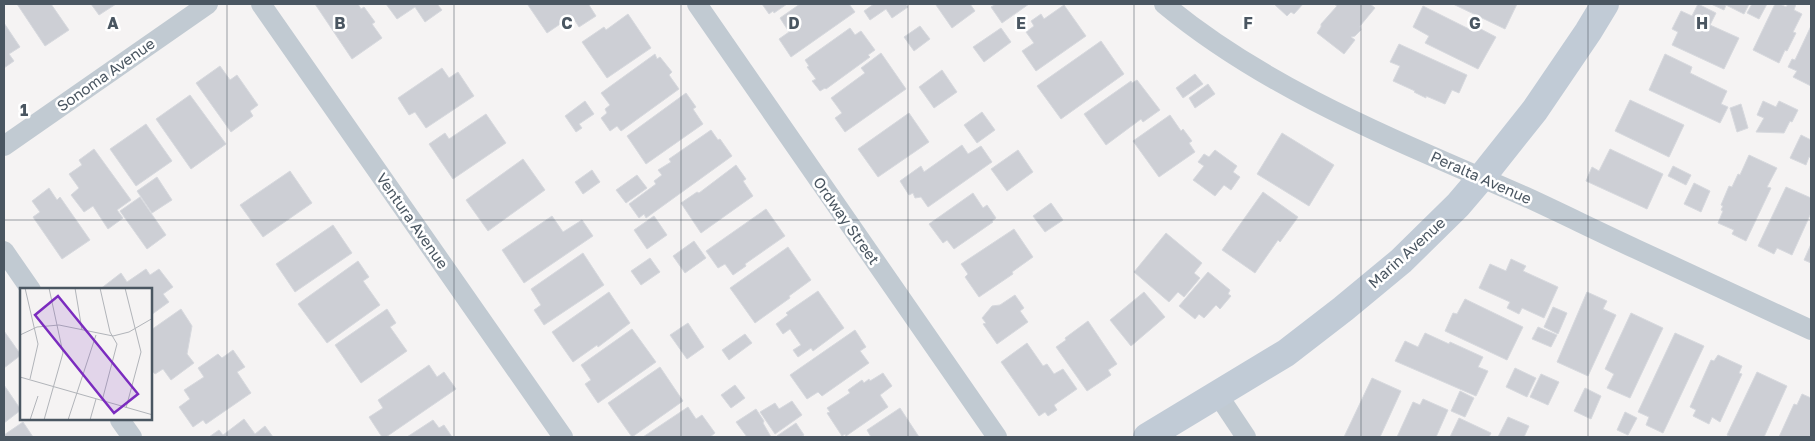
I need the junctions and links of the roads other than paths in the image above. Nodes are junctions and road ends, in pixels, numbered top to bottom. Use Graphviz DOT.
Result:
graph roads {
  1 [pos="208,4"];
  2 [pos="261,4"];
  3 [pos="697,4"];
  4 [pos="1164,4"];
  5 [pos="1605,4"];
  6 [pos="4,146"];
  7 [pos="1482,178"];
  8 [pos="4,251"];
  9 [pos="29,288"];
  10 [pos="1811,330"];
  11 [pos="1218,395"];
  12 [pos="121,421"];
  13 [pos="132,437"];
  14 [pos="563,437"];
  15 [pos="997,437"];
  16 [pos="1147,437"];
  17 [pos="1246,437"];
  1 -- 6 [label="street, Sonoma Avenue"];
  2 -- 14 [label="street, Ventura Avenue"];
  3 -- 15 [label="street, Ordway Street"];
  4 -- 7 [label="street, Peralta Avenue"];
  5 -- 7 [label="main road, Marin Avenue"];
  7 -- 10 [label="street, Peralta Avenue"];
  7 -- 11 [label="main road, Marin Avenue"];
  8 -- 9 [label="street"];
  11 -- 16 [label="main road, Marin Avenue"];
  11 -- 17 [label="street"];
  12 -- 13 [label="street"];
}
